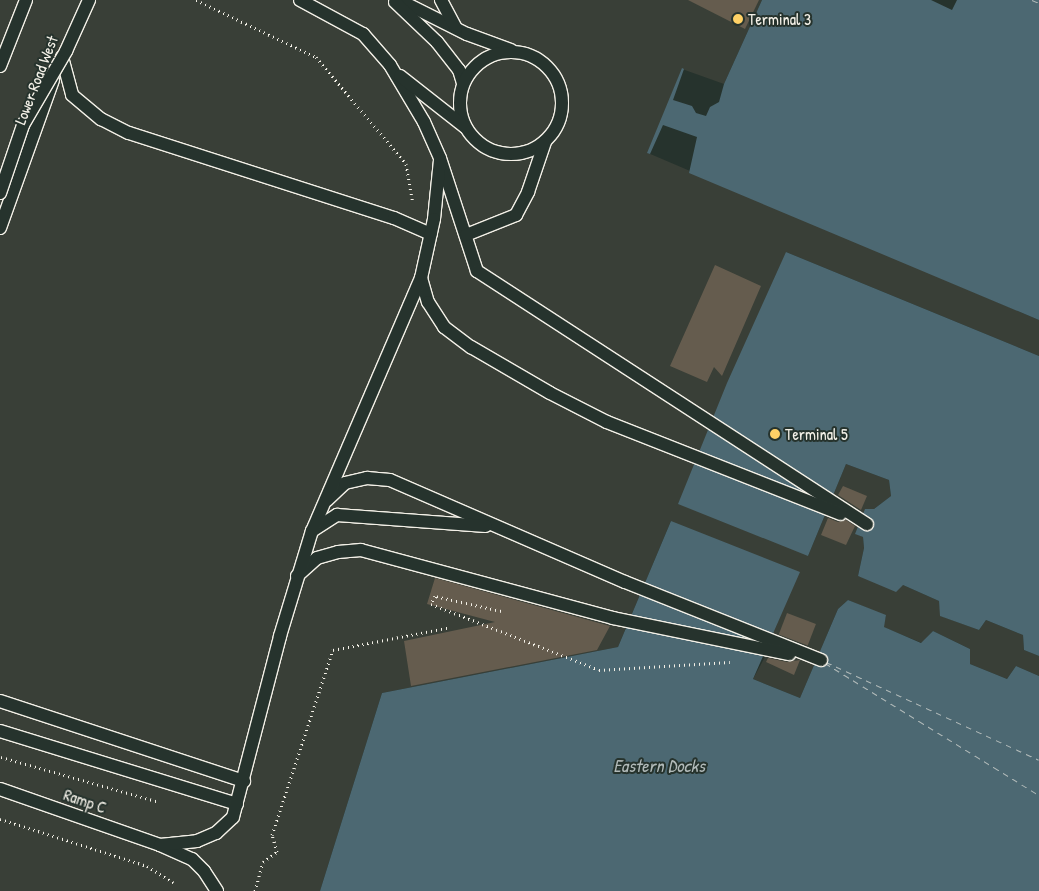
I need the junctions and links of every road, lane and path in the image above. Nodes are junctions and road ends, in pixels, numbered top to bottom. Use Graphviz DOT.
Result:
graph roads {
  1 [pos="26,0"];
  2 [pos="83,0"];
  3 [pos="89,0"];
  4 [pos="196,0"];
  5 [pos="300,0"];
  6 [pos="393,0"];
  7 [pos="399,0"];
  8 [pos="441,0"];
  9 [pos="456,28"];
  10 [pos="515,51"];
  11 [pos="62,58"];
  12 [pos="0,66"];
  13 [pos="393,70"];
  14 [pos="463,83"];
  15 [pos="465,127"];
  16 [pos="545,142"];
  17 [pos="440,158"];
  18 [pos="0,193"];
  19 [pos="413,202"];
  20 [pos="0,228"];
  21 [pos="431,234"];
  22 [pos="466,236"];
  23 [pos="421,278"];
  24 [pos="321,506"];
  25 [pos="499,527"];
  26 [pos="312,531"];
  27 [pos="296,577"];
  28 [pos="501,611"];
  29 [pos="451,627"];
  30 [pos="738,662"];
  31 [pos="0,702"];
  32 [pos="0,731"];
  33 [pos="1,757"];
  34 [pos="244,781"];
  35 [pos="0,789"];
  36 [pos="159,802"];
  37 [pos="237,804"];
  38 [pos="0,819"];
  39 [pos="160,845"];
  40 [pos="173,882"];
  41 [pos="217,891"];
  42 [pos="255,891"];
  1 -- 12 [label="lane"];
  2 -- 11 [label="lane, Lower Road West"];
  3 -- 18 [label="lane, bridge"];
  4 -- 19 [label="path"];
  5 -- 13 [label="lane"];
  6 -- 14 [label="lane"];
  7 -- 9 [label="lane"];
  8 -- 9 [label="lane"];
  9 -- 10 [label="lane"];
  10 -- 14 [label="lane"];
  10 -- 16 [label="lane"];
  11 -- 20 [label="lane, Lower Road West"];
  11 -- 21 [label="lane"];
  13 -- 15 [label="lane"];
  13 -- 17 [label="lane"];
  14 -- 15 [label="lane"];
  15 -- 16 [label="lane"];
  16 -- 22 [label="lane"];
  17 -- 21 [label="lane"];
  17 -- 22 [label="lane"];
  21 -- 23 [label="lane"];
  22 -- 23 [label="lane"];
  23 -- 24 [label="lane"];
  24 -- 25 [label="lane"];
  24 -- 26 [label="lane"];
  25 -- 26 [label="lane"];
  25 -- 27 [label="lane"];
  26 -- 27 [label="lane"];
  27 -- 34 [label="lane"];
  28 -- 30 [label="path"];
  29 -- 42 [label="path"];
  31 -- 34 [label="lane"];
  32 -- 37 [label="lane"];
  33 -- 36 [label="path"];
  34 -- 37 [label="lane"];
  35 -- 39 [label="lane, Ramp C"];
  37 -- 39 [label="lane"];
  38 -- 40 [label="path"];
  39 -- 41 [label="lane, Ramp C"];
}
